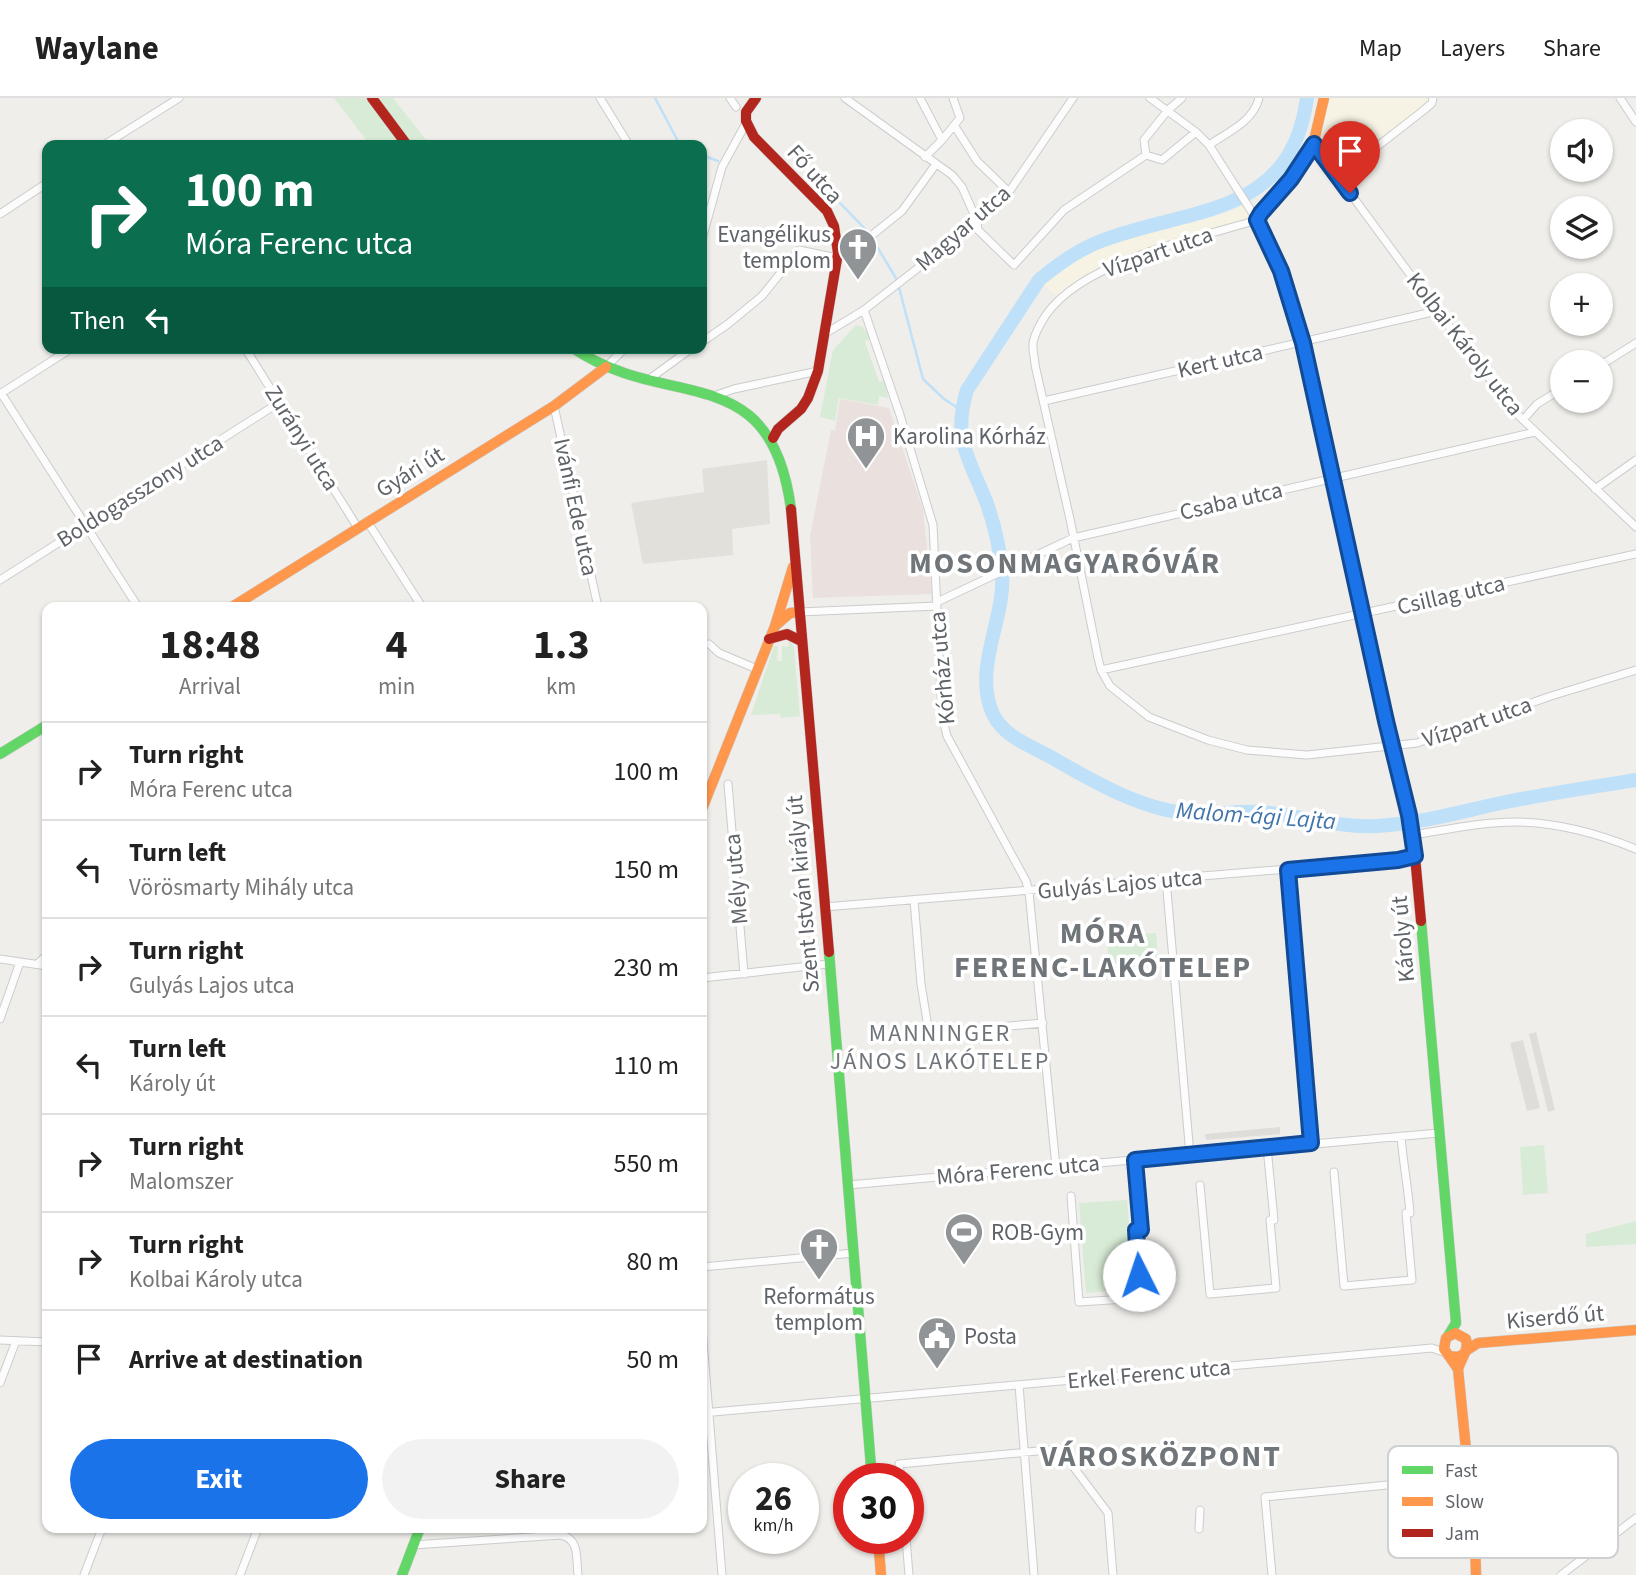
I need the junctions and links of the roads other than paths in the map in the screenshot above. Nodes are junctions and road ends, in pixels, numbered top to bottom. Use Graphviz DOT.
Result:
graph roads {
  1 [pos="179,98"];
  2 [pos="600,98"];
  3 [pos="730,98"];
  4 [pos="756,98"];
  5 [pos="845,98"];
  6 [pos="920,98"];
  7 [pos="953,98"];
  8 [pos="1073,98"];
  9 [pos="1150,98"];
  10 [pos="1182,98"];
  11 [pos="1259,98"];
  12 [pos="1324,98"];
  13 [pos="1433,98"];
  14 [pos="1620,98"];
  15 [pos="375,99"];
  16 [pos="736,107"];
  17 [pos="1168,110"];
  18 [pos="1636,122"];
  19 [pos="745,125"];
  20 [pos="954,125"];
  21 [pos="1196,132"];
  22 [pos="116,140"];
  23 [pos="400,140"];
  24 [pos="626,140"];
  25 [pos="942,141"];
  26 [pos="1314,144"];
  27 [pos="1209,145"];
  28 [pos="1146,155"];
  29 [pos="925,156"];
  30 [pos="936,164"];
  31 [pos="1338,177"];
  32 [pos="42,186"];
  33 [pos="1009,192"];
  34 [pos="0,214"];
  35 [pos="707,214"];
  36 [pos="1257,220"];
  37 [pos="977,221"];
  38 [pos="837,258"];
  39 [pos="864,310"];
  40 [pos="1437,311"];
  41 [pos="826,332"];
  42 [pos="707,339"];
  43 [pos="1303,343"];
  44 [pos="1636,343"];
  45 [pos="63,354"];
  46 [pos="249,354"];
  47 [pos="583,354"];
  48 [pos="619,354"];
  49 [pos="684,354"];
  50 [pos="1613,357"];
  51 [pos="606,367"];
  52 [pos="818,371"];
  53 [pos="648,380"];
  54 [pos="1,393"];
  55 [pos="714,396"];
  56 [pos="1550,396"];
  57 [pos="1044,401"];
  58 [pos="280,402"];
  59 [pos="554,406"];
  60 [pos="1523,420"];
  61 [pos="1535,432"];
  62 [pos="773,438"];
  63 [pos="1636,460"];
  64 [pos="1333,477"];
  65 [pos="1595,489"];
  66 [pos="367,522"];
  67 [pos="85,525"];
  68 [pos="1636,527"];
  69 [pos="358,528"];
  70 [pos="1073,538"];
  71 [pos="1636,554"];
  72 [pos="796,558"];
  73 [pos="0,580"];
  74 [pos="135,602"];
  75 [pos="240,602"];
  76 [pos="419,602"];
  77 [pos="596,602"];
  78 [pos="937,604"];
  79 [pos="799,612"];
  80 [pos="1362,614"];
  81 [pos="775,626"];
  82 [pos="769,639"];
  83 [pos="801,641"];
  84 [pos="709,644"];
  85 [pos="757,669"];
  86 [pos="1101,670"];
  87 [pos="1636,670"];
  88 [pos="42,728"];
  89 [pos="1392,747"];
  90 [pos="0,754"];
  91 [pos="728,784"];
  92 [pos="707,796"];
  93 [pos="1412,832"];
  94 [pos="1636,849"];
  95 [pos="1415,856"];
  96 [pos="1288,870"];
  97 [pos="1166,879"];
  98 [pos="1030,891"];
  99 [pos="914,900"];
  100 [pos="824,907"];
  101 [pos="0,959"];
  102 [pos="42,960"];
  103 [pos="20,962"];
  104 [pos="37,964"];
  105 [pos="828,964"];
  106 [pos="42,965"];
  107 [pos="744,974"];
  108 [pos="707,978"];
  109 [pos="0,1019"];
  110 [pos="1043,1023"];
  111 [pos="1439,1133"];
  112 [pos="1401,1136"];
  113 [pos="1311,1143"];
  114 [pos="1268,1147"];
  115 [pos="1190,1155"];
  116 [pos="1135,1160"];
  117 [pos="1056,1167"];
  118 [pos="1334,1172"];
  119 [pos="848,1185"];
  120 [pos="1200,1185"];
  121 [pos="1071,1196"];
  122 [pos="854,1253"];
  123 [pos="707,1267"];
  124 [pos="1456,1323"];
  125 [pos="1636,1330"];
  126 [pos="1447,1337"];
  127 [pos="1464,1337"];
  128 [pos="0,1340"];
  129 [pos="16,1341"];
  130 [pos="42,1342"];
  131 [pos="1478,1343"];
  132 [pos="1432,1348"];
  133 [pos="1466,1351"];
  134 [pos="1448,1354"];
  135 [pos="1458,1369"];
  136 [pos="0,1382"];
  137 [pos="1019,1385"];
  138 [pos="866,1399"];
  139 [pos="707,1412"];
  140 [pos="707,1431"];
  141 [pos="1466,1446"];
  142 [pos="1024,1452"];
  143 [pos="872,1463"];
  144 [pos="910,1463"];
  145 [pos="1388,1485"];
  146 [pos="1200,1510"];
  147 [pos="1636,1518"];
  148 [pos="1199,1529"];
  149 [pos="1618,1532"];
  150 [pos="100,1533"];
  151 [pos="256,1533"];
  152 [pos="418,1533"];
  153 [pos="414,1545"];
  154 [pos="879,1554"];
  155 [pos="907,1554"];
  156 [pos="1583,1558"];
  157 [pos="84,1575"];
  158 [pos="240,1575"];
  159 [pos="402,1575"];
  160 [pos="578,1575"];
  161 [pos="722,1575"];
  162 [pos="881,1575"];
  163 [pos="909,1575"];
  164 [pos="1034,1575"];
  165 [pos="1113,1575"];
  166 [pos="1272,1575"];
  167 [pos="1561,1575"];
  1 -- 22 [label="street"];
  2 -- 24 [label="street"];
  3 -- 16 [label="street"];
  4 -- 19 [label="street"];
  5 -- 29 [label="street"];
  6 -- 25 [label="street"];
  7 -- 20 [label="street"];
  8 -- 33 [label="street, Magyar utca"];
  9 -- 17 [label="street"];
  10 -- 17 [label="street"];
  11 -- 27 [label="street"];
  12 -- 26 [label="street"];
  13 -- 31 [label="street"];
  14 -- 18 [label="street"];
  15 -- 23 [label="street"];
  17 -- 21 [label="street"];
  17 -- 28 [label="street"];
  19 -- 35 [label="street"];
  19 -- 38 [label="street, Fő utca"];
  20 -- 25 [label="street"];
  20 -- 33 [label="street"];
  21 -- 27 [label="street"];
  21 -- 28 [label="street"];
  25 -- 29 [label="street"];
  26 -- 31 [label="street, Kolbai Károly utca"];
  26 -- 36 [label="street"];
  27 -- 36 [label="street"];
  28 -- 37 [label="street"];
  29 -- 30 [label="street"];
  30 -- 37 [label="street"];
  30 -- 38 [label="street"];
  31 -- 40 [label="street, Kolbai Károly utca"];
  32 -- 34 [label="street"];
  33 -- 37 [label="street, Magyar utca"];
  36 -- 43 [label="street, Károly út"];
  36 -- 57 [label="street, Vízpart utca"];
  37 -- 39 [label="street, Magyar utca"];
  38 -- 41 [label="street, Fő utca"];
  38 -- 42 [label="street"];
  39 -- 41 [label="street, Magyar utca"];
  39 -- 78 [label="street, Kórház utca"];
  40 -- 43 [label="street, Kert utca"];
  40 -- 60 [label="street, Kolbai Károly utca"];
  41 -- 52 [label="street, Fő utca"];
  43 -- 57 [label="street, Kert utca"];
  43 -- 64 [label="street, Károly út"];
  44 -- 50 [label="street"];
  45 -- 54 [label="street"];
  46 -- 58 [label="street, Zurányi utca"];
  47 -- 51 [label="street"];
  48 -- 51 [label="street"];
  49 -- 53 [label="street"];
  51 -- 53 [label="street"];
  51 -- 59 [label="street, Gyári út"];
  52 -- 55 [label="street"];
  52 -- 62 [label="street, Fő utca"];
  53 -- 55 [label="street"];
  54 -- 67 [label="street"];
  55 -- 62 [label="street"];
  56 -- 60 [label="street"];
  57 -- 70 [label="street, Vízpart utca"];
  58 -- 67 [label="street, Boldogasszony utca"];
  58 -- 69 [label="street, Zurányi utca"];
  59 -- 66 [label="street, Gyári út"];
  59 -- 77 [label="street, Ivánfi Ede utca"];
  60 -- 61 [label="street, Kolbai Károly utca"];
  61 -- 64 [label="street, Csaba utca"];
  61 -- 65 [label="street, Kolbai Károly utca"];
  62 -- 72 [label="street, Szent István király út"];
  63 -- 65 [label="street"];
  64 -- 70 [label="street, Csaba utca"];
  64 -- 80 [label="street, Károly út"];
  65 -- 68 [label="street, Kolbai Károly utca"];
  66 -- 69 [label="street, Gyári út"];
  66 -- 76 [label="street"];
  67 -- 73 [label="street, Boldogasszony utca"];
  67 -- 74 [label="street"];
  69 -- 75 [label="street, Gyári út"];
  70 -- 78 [label="street, Csaba utca"];
  70 -- 86 [label="street, Vízpart utca"];
  71 -- 80 [label="street, Csillag utca"];
  72 -- 79 [label="street, Szent István király út"];
  72 -- 81 [label="street"];
  78 -- 79 [label="street, Csaba utca"];
  78 -- 98 [label="street, Kórház utca"];
  79 -- 81 [label="street"];
  79 -- 83 [label="street, Szent István király út"];
  80 -- 86 [label="street, Csillag utca"];
  80 -- 89 [label="street, Károly út"];
  81 -- 82 [label="street"];
  82 -- 83 [label="street"];
  82 -- 85 [label="street"];
  83 -- 100 [label="street, Szent István király út"];
  84 -- 85 [label="street"];
  85 -- 92 [label="street"];
  86 -- 89 [label="street, Vízpart utca"];
  87 -- 89 [label="street, Vízpart utca"];
  88 -- 90 [label="street"];
  89 -- 93 [label="street, Károly út"];
  91 -- 107 [label="street, Mély utca"];
  93 -- 94 [label="street"];
  93 -- 95 [label="street, Károly út"];
  95 -- 96 [label="street, Gulyás Lajos utca"];
  95 -- 111 [label="street, Károly út"];
  96 -- 97 [label="street, Gulyás Lajos utca"];
  96 -- 113 [label="street"];
  97 -- 98 [label="street, Gulyás Lajos utca"];
  97 -- 115 [label="street"];
  98 -- 99 [label="street, Gulyás Lajos utca"];
  98 -- 110 [label="street"];
  99 -- 100 [label="street, Gulyás Lajos utca"];
  99 -- 110 [label="street"];
  100 -- 105 [label="street, Szent István király út"];
  101 -- 103 [label="street"];
  102 -- 104 [label="street"];
  103 -- 104 [label="street"];
  103 -- 109 [label="street"];
  104 -- 106 [label="street"];
  105 -- 107 [label="street"];
  105 -- 119 [label="street, Szent István király út"];
  107 -- 108 [label="street"];
  110 -- 117 [label="street"];
  111 -- 112 [label="street, Móra Ferenc utca"];
  111 -- 124 [label="street, Károly út"];
  112 -- 113 [label="street, Móra Ferenc utca"];
  112 -- 118 [label="street"];
  113 -- 114 [label="street, Móra Ferenc utca"];
  114 -- 115 [label="street, Móra Ferenc utca"];
  114 -- 120 [label="street"];
  115 -- 116 [label="street, Móra Ferenc utca"];
  116 -- 117 [label="street, Móra Ferenc utca"];
  116 -- 121 [label="street"];
  117 -- 119 [label="street, Móra Ferenc utca"];
  119 -- 122 [label="street, Szent István király út"];
  122 -- 123 [label="street"];
  122 -- 138 [label="street, Szent István király út"];
  124 -- 126 [label="street"];
  124 -- 127 [label="street"];
  125 -- 131 [label="street, Kiserdő út"];
  126 -- 127 [label="street"];
  126 -- 132 [label="street"];
  126 -- 134 [label="street"];
  127 -- 131 [label="street, Kiserdő út"];
  127 -- 133 [label="street"];
  128 -- 129 [label="street"];
  129 -- 130 [label="street"];
  129 -- 136 [label="street"];
  131 -- 133 [label="street, Kiserdő út"];
  132 -- 134 [label="street, Erkel Ferenc utca"];
  132 -- 137 [label="street, Erkel Ferenc utca"];
  133 -- 134 [label="street"];
  133 -- 135 [label="street"];
  134 -- 135 [label="street"];
  135 -- 141 [label="street"];
  137 -- 138 [label="street, Erkel Ferenc utca"];
  137 -- 142 [label="street"];
  138 -- 139 [label="street, Erkel Ferenc utca"];
  138 -- 143 [label="street, Szent István király út"];
  140 -- 161 [label="street"];
  142 -- 144 [label="street"];
  142 -- 164 [label="street"];
  142 -- 165 [label="street"];
  145 -- 166 [label="street"];
  146 -- 148 [label="street"];
  147 -- 149 [label="street"];
  150 -- 157 [label="street"];
  151 -- 158 [label="street"];
  152 -- 153 [label="street"];
  153 -- 159 [label="street"];
  153 -- 160 [label="street"];
  154 -- 162 [label="street"];
  155 -- 163 [label="street"];
  156 -- 167 [label="street"];
}
